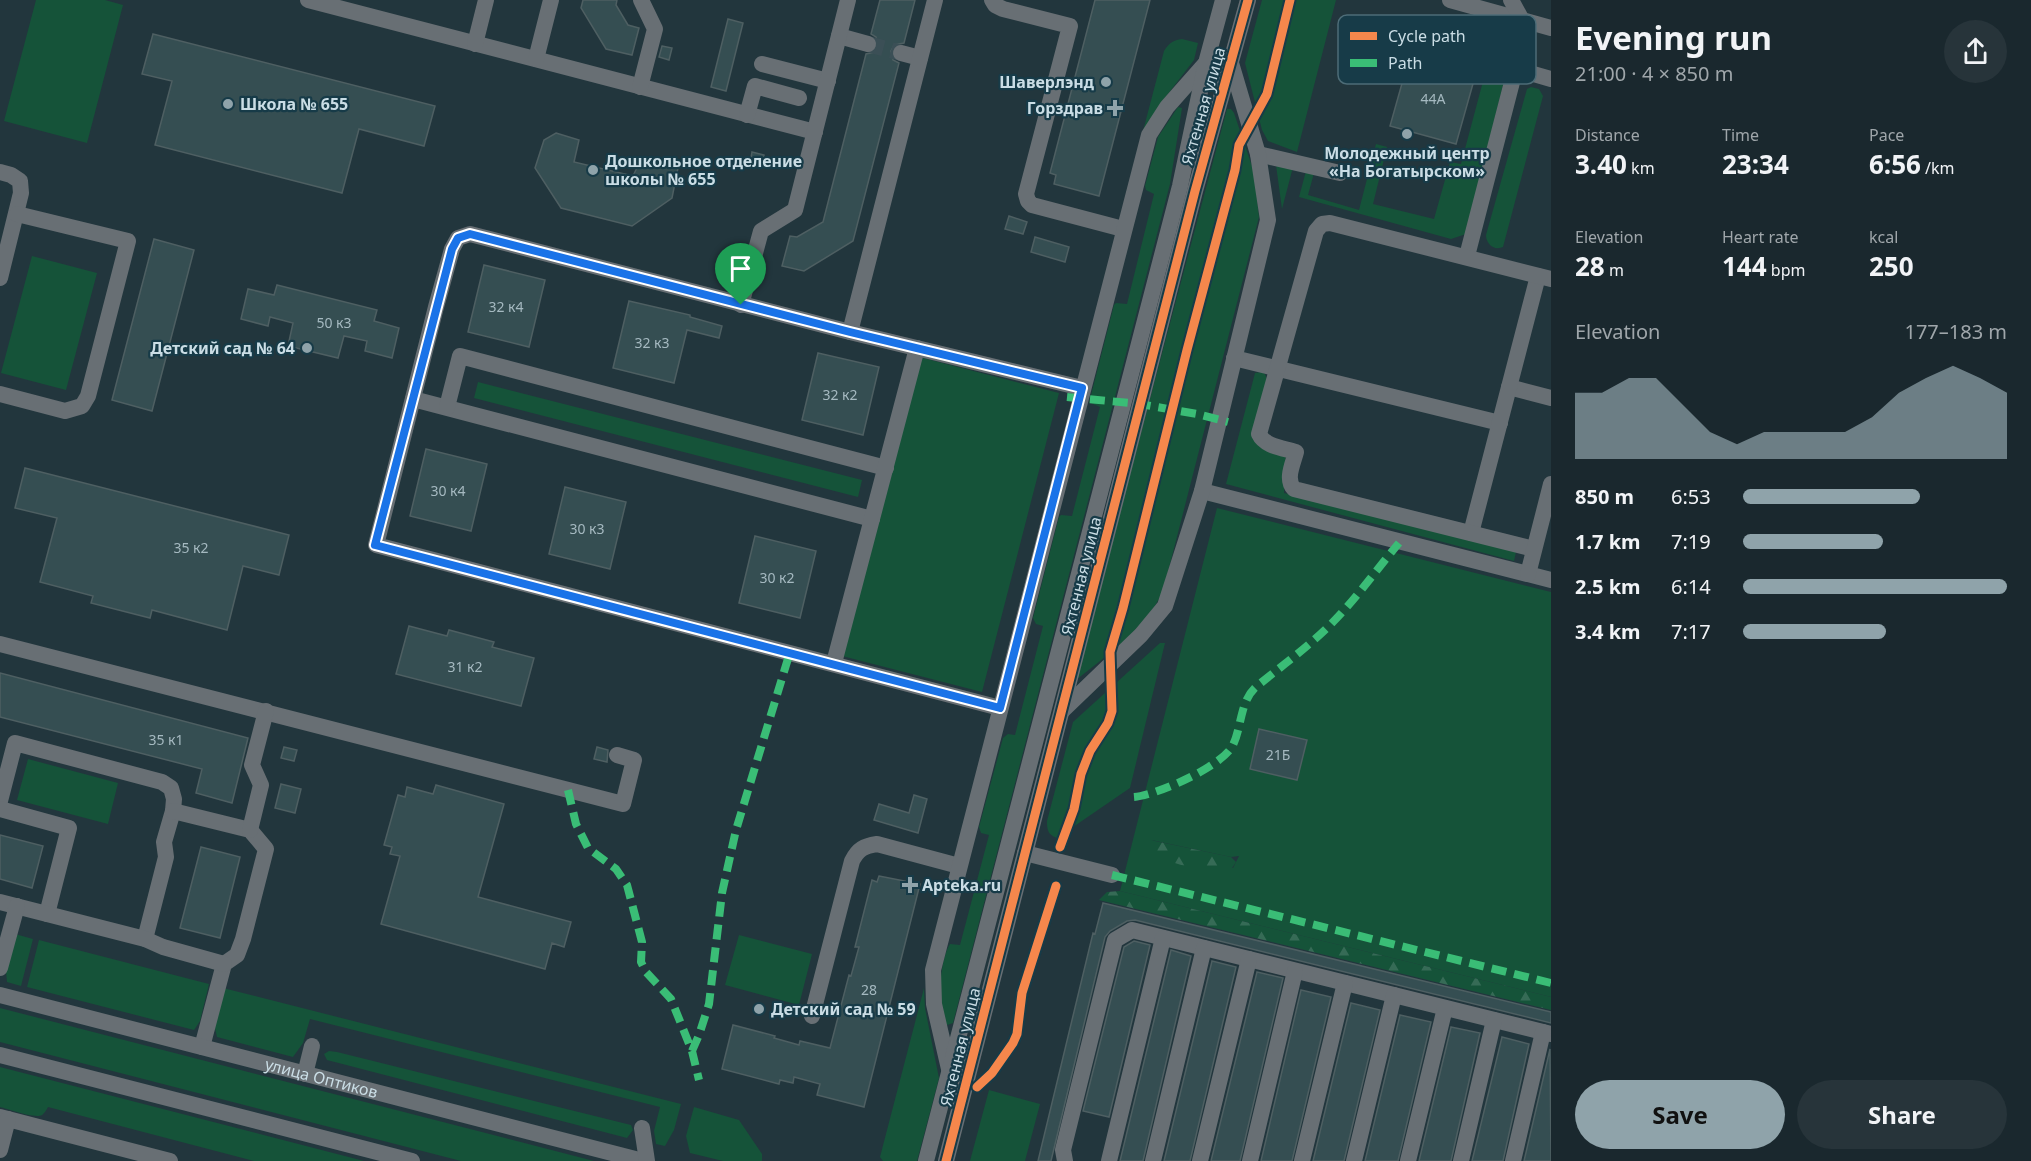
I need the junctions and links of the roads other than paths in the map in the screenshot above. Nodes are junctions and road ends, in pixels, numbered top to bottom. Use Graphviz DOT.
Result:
graph roads {
  1 [pos="308,0"];
  2 [pos="486,0"];
  3 [pos="551,0"];
  4 [pos="641,0"];
  5 [pos="848,0"];
  6 [pos="935,0"];
  7 [pos="992,0"];
  8 [pos="1222,0"];
  9 [pos="1248,0"];
  10 [pos="1450,0"];
  11 [pos="1511,0"];
  12 [pos="1504,15"];
  13 [pos="1519,15"];
  14 [pos="1536,24"];
  15 [pos="1551,28"];
  16 [pos="839,36"];
  17 [pos="475,44"];
  18 [pos="868,44"];
  19 [pos="902,53"];
  20 [pos="920,58"];
  21 [pos="536,59"];
  22 [pos="1206,63"];
  23 [pos="1231,63"];
  24 [pos="762,64"];
  25 [pos="1536,75"];
  26 [pos="1551,79"];
  27 [pos="828,81"];
  28 [pos="1512,84"];
  29 [pos="640,87"];
  30 [pos="799,98"];
  31 [pos="747,114"];
  32 [pos="815,132"];
  33 [pos="1258,154"];
  34 [pos="0,172"];
  35 [pos="1340,173"];
  36 [pos="17,214"];
  37 [pos="1123,229"];
  38 [pos="1467,256"];
  39 [pos="0,278"];
  40 [pos="1545,278"];
  41 [pos="741,305"];
  42 [pos="850,332"];
  43 [pos="917,348"];
  44 [pos="1234,358"];
  45 [pos="1277,369"];
  46 [pos="1509,387"];
  47 [pos="1082,388"];
  48 [pos="0,394"];
  49 [pos="1551,398"];
  50 [pos="413,399"];
  51 [pos="447,408"];
  52 [pos="1500,423"];
  53 [pos="886,468"];
  54 [pos="1551,484"];
  55 [pos="1202,491"];
  56 [pos="872,519"];
  57 [pos="1471,533"];
  58 [pos="1534,549"];
  59 [pos="1528,574"];
  60 [pos="1551,580"];
  61 [pos="0,644"];
  62 [pos="834,663"];
  63 [pos="1000,708"];
  64 [pos="266,711"];
  65 [pos="1061,712"];
  66 [pos="617,755"];
  67 [pos="0,801"];
  68 [pos="0,809"];
  69 [pos="173,811"];
  70 [pos="250,830"];
  71 [pos="1025,853"];
  72 [pos="960,866"];
  73 [pos="1112,875"];
  74 [pos="0,902"];
  75 [pos="17,906"];
  76 [pos="47,914"];
  77 [pos="1163,938"];
  78 [pos="145,939"];
  79 [pos="1204,948"];
  80 [pos="1250,960"];
  81 [pos="224,964"];
  82 [pos="0,969"];
  83 [pos="1295,971"];
  84 [pos="1346,983"];
  85 [pos="0,995"];
  86 [pos="1394,995"];
  87 [pos="1445,1008"];
  88 [pos="812,1016"];
  89 [pos="1494,1020"];
  90 [pos="1547,1033"];
  91 [pos="312,1046"];
  92 [pos="201,1047"];
  93 [pos="0,1055"];
  94 [pos="950,1071"];
  95 [pos="305,1074"];
  96 [pos="4,1118"];
  97 [pos="642,1128"];
  98 [pos="0,1150"];
  99 [pos="170,1161"];
  100 [pos="412,1161"];
  101 [pos="645,1161"];
  102 [pos="926,1161"];
  103 [pos="946,1161"];
  104 [pos="1065,1161"];
  105 [pos="1109,1161"];
  106 [pos="1154,1161"];
  107 [pos="1200,1161"];
  108 [pos="1250,1161"];
  109 [pos="1302,1161"];
  110 [pos="1354,1161"];
  111 [pos="1408,1161"];
  112 [pos="1461,1161"];
  113 [pos="1513,1161"];
  1 -- 17 [label="street"];
  2 -- 17 [label="street"];
  3 -- 21 [label="street"];
  4 -- 29 [label="street"];
  5 -- 16 [label="street"];
  6 -- 20 [label="street"];
  7 -- 37 [label="street"];
  8 -- 22 [label="street, Яхтенная улица"];
  9 -- 23 [label="street, Яхтенная улица"];
  10 -- 12 [label="street"];
  11 -- 13 [label="street"];
  14 -- 15 [label="street"];
  16 -- 18 [label="street"];
  16 -- 27 [label="street"];
  17 -- 21 [label="street"];
  19 -- 20 [label="street"];
  20 -- 42 [label="street"];
  21 -- 29 [label="street"];
  22 -- 37 [label="street"];
  22 -- 94 [label="street, Яхтенная улица"];
  23 -- 33 [label="street"];
  23 -- 65 [label="street, Яхтенная улица"];
  24 -- 27 [label="street"];
  25 -- 26 [label="street"];
  27 -- 32 [label="street"];
  28 -- 38 [label="street"];
  29 -- 31 [label="street"];
  30 -- 31 [label="street"];
  31 -- 32 [label="street"];
  32 -- 41 [label="street"];
  33 -- 35 [label="street"];
  33 -- 44 [label="street"];
  34 -- 36 [label="street"];
  36 -- 39 [label="street"];
  36 -- 48 [label="street"];
  37 -- 47 [label="street"];
  38 -- 40 [label="street"];
  38 -- 45 [label="street"];
  40 -- 46 [label="street"];
  41 -- 42 [label="street"];
  41 -- 50 [label="street"];
  42 -- 43 [label="street"];
  43 -- 47 [label="street"];
  43 -- 53 [label="street"];
  44 -- 45 [label="street"];
  44 -- 55 [label="street"];
  45 -- 52 [label="street"];
  45 -- 57 [label="street"];
  46 -- 49 [label="street"];
  46 -- 52 [label="street"];
  47 -- 63 [label="street"];
  50 -- 51 [label="street"];
  50 -- 62 [label="street"];
  51 -- 53 [label="street"];
  51 -- 56 [label="street"];
  52 -- 57 [label="street"];
  53 -- 56 [label="street"];
  54 -- 58 [label="street"];
  55 -- 59 [label="street"];
  55 -- 65 [label="street"];
  56 -- 62 [label="street"];
  57 -- 58 [label="street"];
  58 -- 59 [label="street"];
  59 -- 60 [label="street"];
  61 -- 64 [label="street"];
  62 -- 63 [label="street"];
  63 -- 72 [label="street"];
  64 -- 66 [label="street"];
  64 -- 70 [label="street"];
  65 -- 71 [label="street, Яхтенная улица"];
  67 -- 69 [label="street"];
  68 -- 76 [label="street"];
  69 -- 70 [label="street"];
  69 -- 78 [label="street"];
  70 -- 81 [label="street"];
  71 -- 73 [label="street"];
  71 -- 103 [label="street, Яхтенная улица"];
  72 -- 88 [label="street"];
  72 -- 94 [label="street"];
  74 -- 75 [label="street"];
  75 -- 76 [label="street"];
  75 -- 82 [label="street"];
  76 -- 78 [label="street"];
  77 -- 79 [label="street"];
  77 -- 104 [label="street"];
  77 -- 105 [label="street"];
  78 -- 81 [label="street"];
  79 -- 80 [label="street"];
  79 -- 106 [label="street"];
  80 -- 83 [label="street"];
  80 -- 107 [label="street"];
  81 -- 92 [label="street"];
  83 -- 84 [label="street"];
  83 -- 108 [label="street"];
  84 -- 86 [label="street"];
  84 -- 109 [label="street"];
  85 -- 92 [label="street, улица Оптиков"];
  86 -- 87 [label="street"];
  86 -- 110 [label="street"];
  87 -- 89 [label="street"];
  87 -- 111 [label="street"];
  89 -- 90 [label="street"];
  89 -- 112 [label="street"];
  90 -- 113 [label="street"];
  91 -- 95 [label="street"];
  92 -- 95 [label="street, улица Оптиков"];
  93 -- 100 [label="street"];
  94 -- 102 [label="street, Яхтенная улица"];
  95 -- 101 [label="street, улица Оптиков"];
  96 -- 98 [label="street"];
  96 -- 99 [label="street"];
  97 -- 101 [label="street"];
}
